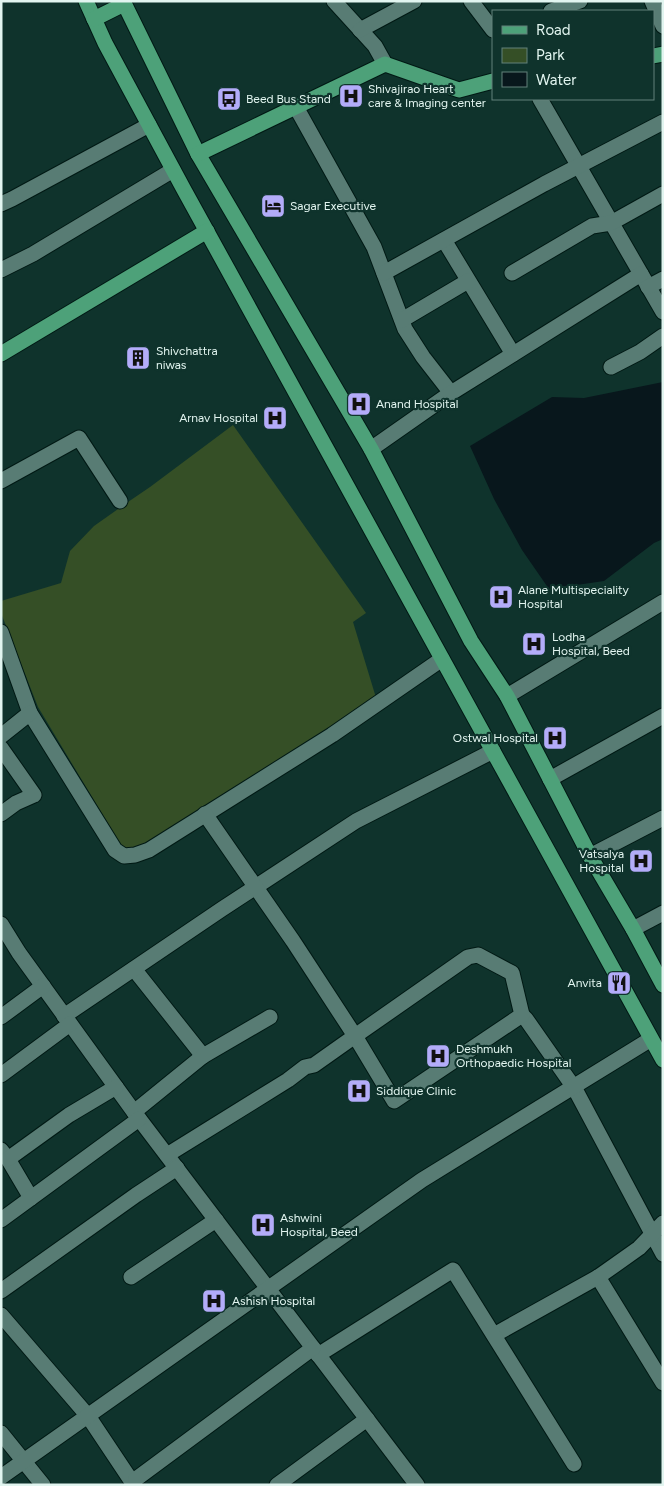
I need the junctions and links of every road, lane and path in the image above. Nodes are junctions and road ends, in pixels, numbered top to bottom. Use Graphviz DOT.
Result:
graph roads {
  1 [pos="86,1"];
  2 [pos="334,1"];
  3 [pos="414,1"];
  4 [pos="471,1"];
  5 [pos="580,1"];
  6 [pos="652,1"];
  7 [pos="124,3"];
  8 [pos="554,10"];
  9 [pos="94,19"];
  10 [pos="663,26"];
  11 [pos="492,29"];
  12 [pos="360,30"];
  13 [pos="385,64"];
  14 [pos="492,81"];
  15 [pos="541,100"];
  16 [pos="296,107"];
  17 [pos="663,122"];
  18 [pos="149,125"];
  19 [pos="198,154"];
  20 [pos="579,167"];
  21 [pos="173,170"];
  22 [pos="663,194"];
  23 [pos="1,204"];
  24 [pos="611,222"];
  25 [pos="207,231"];
  26 [pos="444,240"];
  27 [pos="1,270"];
  28 [pos="384,273"];
  29 [pos="512,273"];
  30 [pos="663,279"];
  31 [pos="468,280"];
  32 [pos="645,280"];
  33 [pos="663,312"];
  34 [pos="402,320"];
  35 [pos="663,336"];
  36 [pos="1,354"];
  37 [pos="513,354"];
  38 [pos="611,367"];
  39 [pos="451,393"];
  40 [pos="371,449"];
  41 [pos="1,481"];
  42 [pos="120,501"];
  43 [pos="663,602"];
  44 [pos="1,632"];
  45 [pos="442,660"];
  46 [pos="507,696"];
  47 [pos="30,712"];
  48 [pos="663,716"];
  49 [pos="1,736"];
  50 [pos="1,748"];
  51 [pos="493,751"];
  52 [pos="550,779"];
  53 [pos="1,814"];
  54 [pos="205,814"];
  55 [pos="663,818"];
  56 [pos="590,856"];
  57 [pos="255,887"];
  58 [pos="663,913"];
  59 [pos="1,924"];
  60 [pos="633,929"];
  61 [pos="134,969"];
  62 [pos="42,986"];
  63 [pos="663,986"];
  64 [pos="522,1016"];
  65 [pos="1,1017"];
  66 [pos="270,1017"];
  67 [pos="67,1020"];
  68 [pos="356,1036"];
  69 [pos="651,1039"];
  70 [pos="203,1056"];
  71 [pos="663,1060"];
  72 [pos="1,1075"];
  73 [pos="116,1087"];
  74 [pos="574,1087"];
  75 [pos="137,1115"];
  76 [pos="5,1154"];
  77 [pos="167,1155"];
  78 [pos="177,1168"];
  79 [pos="31,1198"];
  80 [pos="1,1220"];
  81 [pos="216,1220"];
  82 [pos="663,1223"];
  83 [pos="652,1234"];
  84 [pos="663,1254"];
  85 [pos="131,1277"];
  86 [pos="598,1277"];
  87 [pos="268,1289"];
  88 [pos="1,1291"];
  89 [pos="1,1315"];
  90 [pos="494,1334"];
  91 [pos="316,1351"];
  92 [pos="663,1383"];
  93 [pos="88,1416"];
  94 [pos="367,1419"];
  95 [pos="1,1433"];
  96 [pos="23,1462"];
  97 [pos="574,1464"];
  98 [pos="1,1477"];
  99 [pos="135,1482"];
  100 [pos="43,1485"];
  101 [pos="277,1485"];
  102 [pos="417,1485"];
  1 -- 9 [label="main road"];
  2 -- 12 [label="street"];
  3 -- 12 [label="street"];
  4 -- 11 [label="street"];
  5 -- 8 [label="street"];
  6 -- 10 [label="street"];
  7 -- 9 [label="main road"];
  7 -- 19 [label="main road"];
  9 -- 18 [label="main road"];
  12 -- 13 [label="street"];
  13 -- 14 [label="main road"];
  13 -- 16 [label="main road"];
  15 -- 20 [label="street"];
  16 -- 19 [label="main road"];
  16 -- 28 [label="street"];
  17 -- 20 [label="street"];
  18 -- 21 [label="main road"];
  18 -- 23 [label="street"];
  19 -- 40 [label="main road"];
  20 -- 24 [label="street"];
  20 -- 26 [label="street"];
  21 -- 25 [label="main road"];
  21 -- 27 [label="street"];
  22 -- 24 [label="street"];
  24 -- 29 [label="street"];
  24 -- 32 [label="street"];
  25 -- 36 [label="main road"];
  25 -- 45 [label="main road"];
  26 -- 28 [label="street"];
  26 -- 31 [label="street"];
  28 -- 34 [label="street"];
  30 -- 32 [label="street"];
  31 -- 34 [label="street"];
  31 -- 37 [label="street"];
  32 -- 33 [label="street"];
  32 -- 37 [label="street"];
  34 -- 39 [label="street"];
  35 -- 38 [label="street"];
  37 -- 39 [label="street"];
  39 -- 40 [label="street"];
  40 -- 46 [label="main road"];
  41 -- 42 [label="street"];
  43 -- 46 [label="street"];
  44 -- 47 [label="street"];
  45 -- 51 [label="main road"];
  45 -- 54 [label="street"];
  46 -- 52 [label="main road"];
  47 -- 49 [label="street"];
  47 -- 54 [label="street"];
  48 -- 52 [label="street"];
  50 -- 53 [label="street"];
  51 -- 57 [label="street"];
  51 -- 69 [label="main road"];
  52 -- 56 [label="main road"];
  54 -- 57 [label="street"];
  55 -- 56 [label="street"];
  56 -- 60 [label="main road"];
  57 -- 61 [label="street"];
  57 -- 68 [label="street"];
  58 -- 60 [label="street"];
  59 -- 62 [label="street"];
  60 -- 63 [label="main road"];
  61 -- 67 [label="street"];
  61 -- 70 [label="street"];
  62 -- 65 [label="street"];
  62 -- 67 [label="street"];
  64 -- 68 [label="street"];
  64 -- 68 [label="street"];
  64 -- 74 [label="street"];
  66 -- 70 [label="street"];
  67 -- 72 [label="street"];
  67 -- 73 [label="street"];
  68 -- 77 [label="street"];
  69 -- 71 [label="main road"];
  69 -- 74 [label="street"];
  70 -- 75 [label="street"];
  73 -- 75 [label="street"];
  73 -- 76 [label="street"];
  74 -- 83 [label="street"];
  74 -- 87 [label="street"];
  75 -- 77 [label="street"];
  75 -- 79 [label="street"];
  76 -- 79 [label="street"];
  77 -- 78 [label="street"];
  78 -- 81 [label="street"];
  78 -- 88 [label="street"];
  79 -- 80 [label="street"];
  81 -- 85 [label="street"];
  81 -- 87 [label="street"];
  82 -- 83 [label="street"];
  83 -- 84 [label="street"];
  83 -- 86 [label="street"];
  86 -- 90 [label="street"];
  86 -- 92 [label="street"];
  87 -- 91 [label="street"];
  87 -- 93 [label="street"];
  89 -- 93 [label="street"];
  90 -- 91 [label="street"];
  90 -- 97 [label="street"];
  91 -- 94 [label="street"];
  91 -- 99 [label="street"];
  93 -- 96 [label="street"];
  93 -- 99 [label="street"];
  94 -- 101 [label="street"];
  94 -- 102 [label="street"];
  95 -- 96 [label="street"];
  96 -- 98 [label="street"];
  96 -- 100 [label="street"];
}
